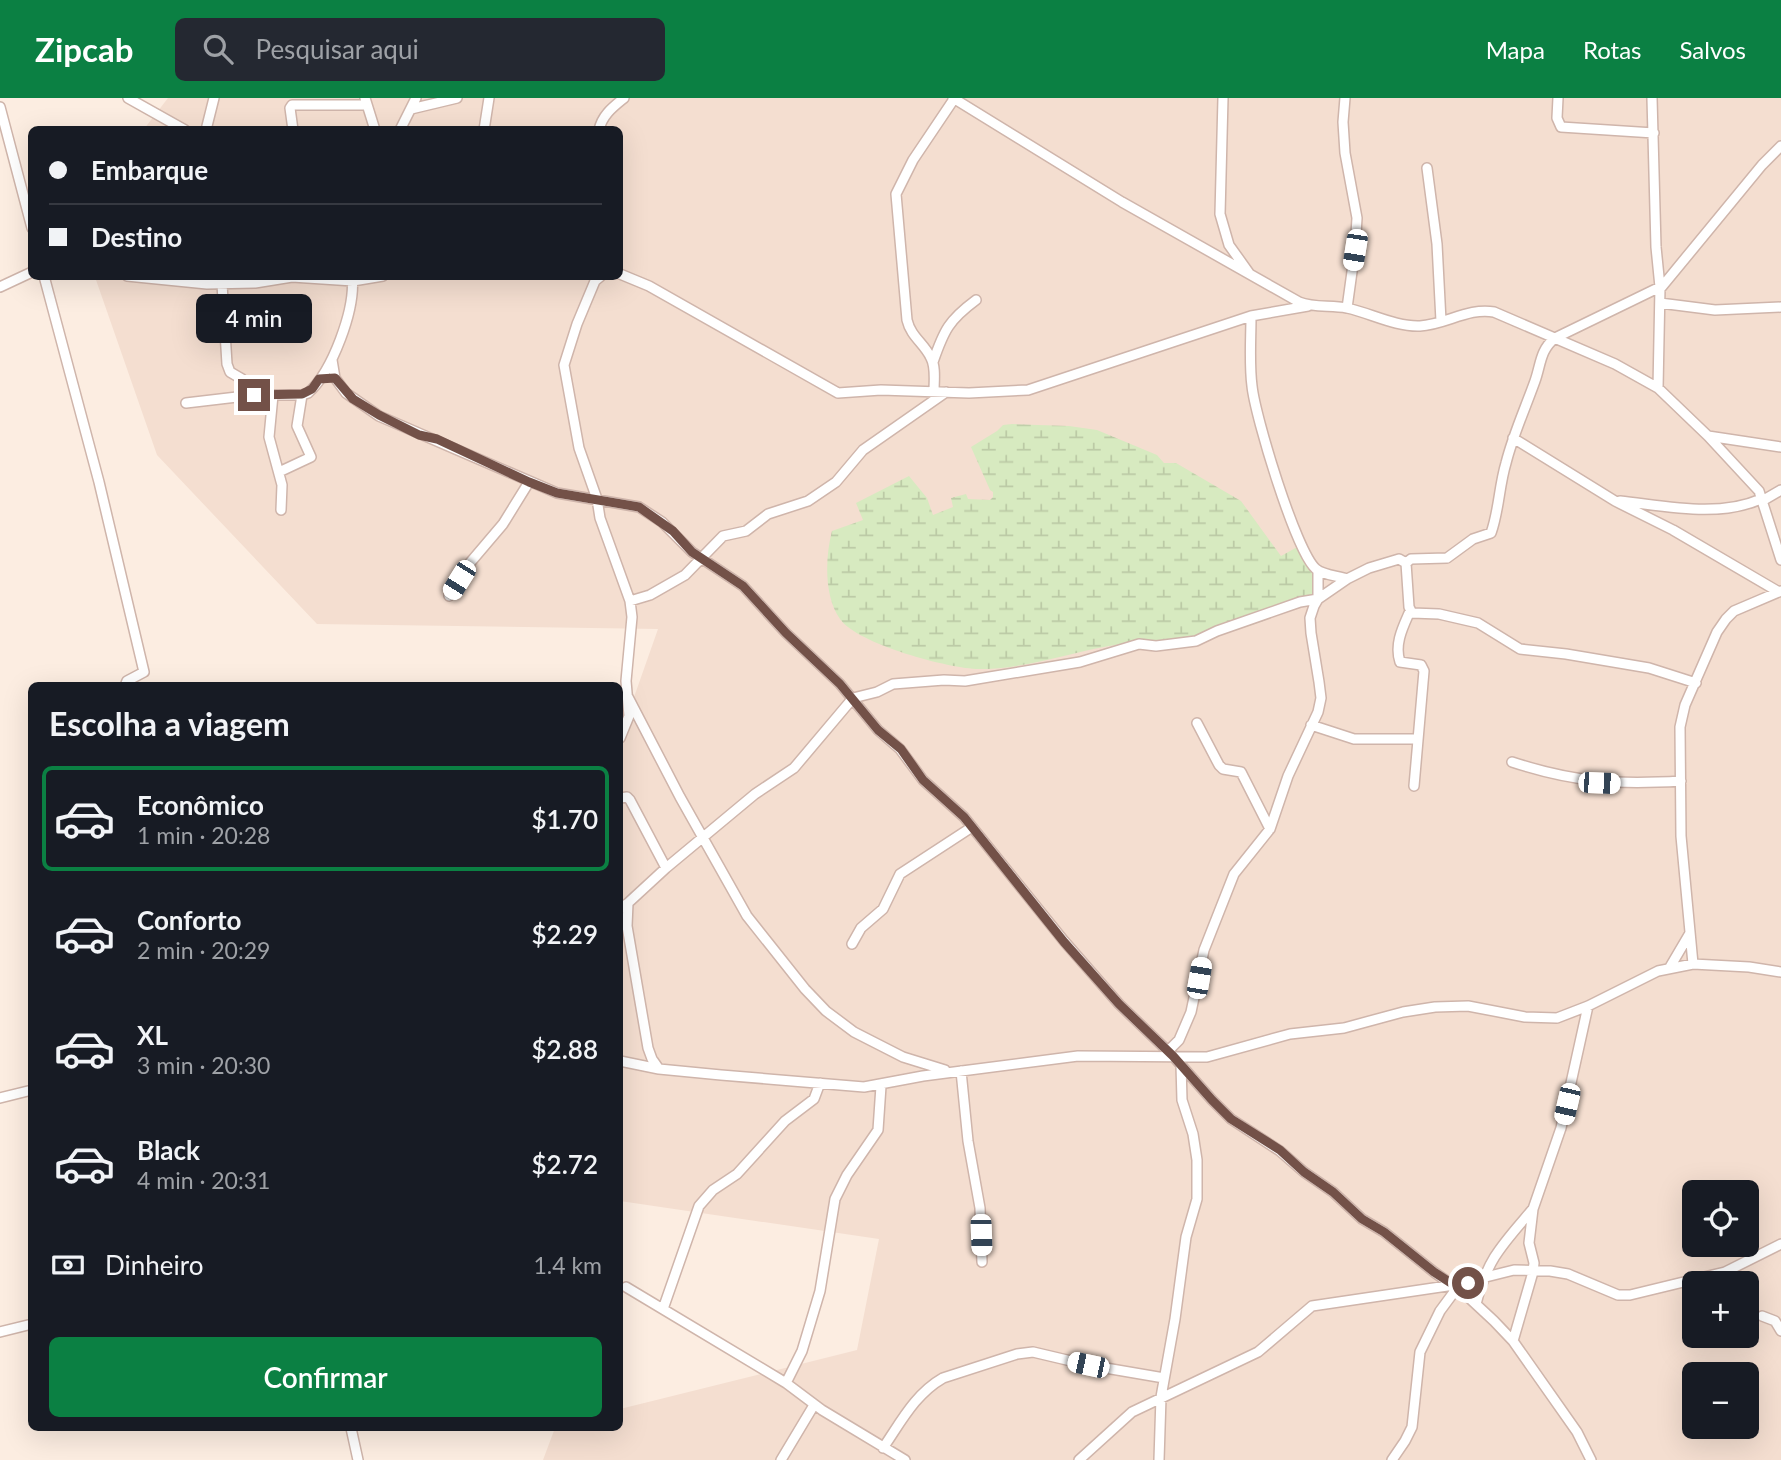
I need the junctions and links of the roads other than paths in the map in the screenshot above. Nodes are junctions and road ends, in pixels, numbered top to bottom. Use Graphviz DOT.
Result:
graph roads {
  1 [pos="128,98"];
  2 [pos="214,98"];
  3 [pos="416,98"];
  4 [pos="457,98"];
  5 [pos="489,98"];
  6 [pos="624,98"];
  7 [pos="953,98"];
  8 [pos="1223,98"];
  9 [pos="1345,98"];
  10 [pos="1558,98"];
  11 [pos="1652,98"];
  12 [pos="366,102"];
  13 [pos="0,107"];
  14 [pos="411,109"];
  15 [pos="178,126"];
  16 [pos="207,126"];
  17 [pos="292,126"];
  18 [pos="374,126"];
  19 [pos="402,126"];
  20 [pos="485,126"];
  21 [pos="600,126"];
  22 [pos="1654,133"];
  23 [pos="1781,146"];
  24 [pos="1427,168"];
  25 [pos="28,213"];
  26 [pos="28,274"];
  27 [pos="623,275"];
  28 [pos="1252,277"];
  29 [pos="45,280"];
  30 [pos="169,280"];
  31 [pos="274,280"];
  32 [pos="352,280"];
  33 [pos="596,280"];
  34 [pos="222,284"];
  35 [pos="0,287"];
  36 [pos="1660,287"];
  37 [pos="976,300"];
  38 [pos="1660,303"];
  39 [pos="1310,306"];
  40 [pos="1781,307"];
  41 [pos="1347,308"];
  42 [pos="1251,316"];
  43 [pos="1441,321"];
  44 [pos="1555,338"];
  45 [pos="332,360"];
  46 [pos="933,362"];
  47 [pos="335,378"];
  48 [pos="319,379"];
  49 [pos="1658,389"];
  50 [pos="934,391"];
  51 [pos="947,392"];
  52 [pos="273,394"];
  53 [pos="302,394"];
  54 [pos="254,395"];
  55 [pos="186,403"];
  56 [pos="1708,436"];
  57 [pos="1513,438"];
  58 [pos="1781,447"];
  59 [pos="279,472"];
  60 [pos="529,482"];
  61 [pos="1781,490"];
  62 [pos="597,499"];
  63 [pos="1762,500"];
  64 [pos="1615,501"];
  65 [pos="281,510"];
  66 [pos="701,559"];
  67 [pos="1781,560"];
  68 [pos="1406,563"];
  69 [pos="1318,571"];
  70 [pos="1347,579"];
  71 [pos="1780,591"];
  72 [pos="449,596"];
  73 [pos="1318,599"];
  74 [pos="631,601"];
  75 [pos="1410,611"];
  76 [pos="127,682"];
  77 [pos="1696,683"];
  78 [pos="628,697"];
  79 [pos="853,698"];
  80 [pos="1197,723"];
  81 [pos="1311,725"];
  82 [pos="623,731"];
  83 [pos="1418,739"];
  84 [pos="1512,762"];
  85 [pos="1681,781"];
  86 [pos="1414,786"];
  87 [pos="623,798"];
  88 [pos="972,827"];
  89 [pos="1270,829"];
  90 [pos="704,838"];
  91 [pos="666,868"];
  92 [pos="624,906"];
  93 [pos="1690,933"];
  94 [pos="852,944"];
  95 [pos="1693,964"];
  96 [pos="1670,967"];
  97 [pos="1781,972"];
  98 [pos="1588,1006"];
  99 [pos="1170,1054"];
  100 [pos="623,1062"];
  101 [pos="1181,1065"];
  102 [pos="659,1069"];
  103 [pos="957,1072"];
  104 [pos="820,1083"];
  105 [pos="881,1086"];
  106 [pos="28,1091"];
  107 [pos="0,1098"];
  108 [pos="1534,1209"];
  109 [pos="1781,1244"];
  110 [pos="982,1262"];
  111 [pos="1533,1272"];
  112 [pos="1482,1280"];
  113 [pos="626,1287"];
  114 [pos="1456,1287"];
  115 [pos="1476,1304"];
  116 [pos="663,1309"];
  117 [pos="1762,1316"];
  118 [pos="28,1325"];
  119 [pos="1781,1331"];
  120 [pos="0,1332"];
  121 [pos="1513,1340"];
  122 [pos="1164,1378"];
  123 [pos="786,1383"];
  124 [pos="1161,1396"];
  125 [pos="814,1405"];
  126 [pos="352,1431"];
  127 [pos="883,1448"];
  128 [pos="359,1460"];
  129 [pos="781,1460"];
  130 [pos="905,1460"];
  131 [pos="1079,1460"];
  132 [pos="1158,1460"];
  133 [pos="1392,1460"];
  134 [pos="1591,1460"];
  1 -- 15 [label="street"];
  2 -- 16 [label="street"];
  3 -- 14 [label="street"];
  4 -- 14 [label="street"];
  5 -- 20 [label="street"];
  6 -- 21 [label="street"];
  7 -- 28 [label="street"];
  7 -- 46 [label="street"];
  8 -- 28 [label="street"];
  9 -- 41 [label="street"];
  10 -- 22 [label="street"];
  11 -- 22 [label="street"];
  12 -- 17 [label="street"];
  12 -- 18 [label="street"];
  13 -- 25 [label="street"];
  14 -- 19 [label="street"];
  22 -- 36 [label="street"];
  23 -- 36 [label="street"];
  24 -- 43 [label="street"];
  26 -- 35 [label="street"];
  27 -- 50 [label="street"];
  28 -- 39 [label="street"];
  29 -- 76 [label="street"];
  30 -- 34 [label="street"];
  31 -- 34 [label="street"];
  32 -- 45 [label="street"];
  33 -- 62 [label="street"];
  34 -- 54 [label="street"];
  36 -- 38 [label="street"];
  36 -- 44 [label="street"];
  36 -- 49 [label="street"];
  37 -- 46 [label="street"];
  38 -- 40 [label="street"];
  38 -- 49 [label="street"];
  39 -- 41 [label="street"];
  39 -- 42 [label="street"];
  41 -- 43 [label="street"];
  42 -- 51 [label="street"];
  42 -- 69 [label="street"];
  43 -- 44 [label="street"];
  44 -- 49 [label="street"];
  44 -- 57 [label="street"];
  45 -- 47 [label="street"];
  45 -- 48 [label="street"];
  46 -- 50 [label="street"];
  47 -- 48 [label="street"];
  47 -- 60 [label="street"];
  48 -- 53 [label="street"];
  49 -- 56 [label="street"];
  50 -- 51 [label="street"];
  51 -- 66 [label="street"];
  52 -- 53 [label="street"];
  52 -- 54 [label="street"];
  52 -- 59 [label="street"];
  53 -- 59 [label="street"];
  54 -- 55 [label="street"];
  56 -- 58 [label="street"];
  56 -- 63 [label="street"];
  57 -- 64 [label="street"];
  57 -- 68 [label="street"];
  59 -- 65 [label="street"];
  60 -- 62 [label="street"];
  60 -- 72 [label="street"];
  61 -- 63 [label="street"];
  62 -- 66 [label="street"];
  62 -- 74 [label="street"];
  63 -- 64 [label="street"];
  63 -- 67 [label="street"];
  64 -- 71 [label="street"];
  66 -- 74 [label="street"];
  66 -- 79 [label="street"];
  68 -- 70 [label="street"];
  68 -- 75 [label="street"];
  69 -- 70 [label="street"];
  69 -- 73 [label="street"];
  70 -- 73 [label="street"];
  71 -- 77 [label="street"];
  73 -- 79 [label="street"];
  73 -- 81 [label="street"];
  74 -- 78 [label="street"];
  75 -- 77 [label="street"];
  75 -- 83 [label="street"];
  77 -- 85 [label="street"];
  78 -- 82 [label="street"];
  78 -- 90 [label="street"];
  79 -- 88 [label="street"];
  79 -- 90 [label="street"];
  80 -- 89 [label="street"];
  81 -- 83 [label="street"];
  81 -- 89 [label="street"];
  83 -- 86 [label="street"];
  84 -- 85 [label="street"];
  85 -- 93 [label="street"];
  87 -- 91 [label="street"];
  88 -- 94 [label="street"];
  88 -- 99 [label="street"];
  89 -- 99 [label="street"];
  90 -- 91 [label="street"];
  90 -- 103 [label="street"];
  91 -- 92 [label="street"];
  92 -- 102 [label="street"];
  93 -- 95 [label="street"];
  93 -- 96 [label="street"];
  95 -- 96 [label="street"];
  95 -- 97 [label="street"];
  96 -- 98 [label="street"];
  98 -- 99 [label="street"];
  98 -- 108 [label="street"];
  99 -- 101 [label="street"];
  99 -- 103 [label="street"];
  100 -- 102 [label="street"];
  101 -- 114 [label="street"];
  101 -- 122 [label="street"];
  102 -- 104 [label="street"];
  103 -- 105 [label="street"];
  103 -- 110 [label="street"];
  104 -- 105 [label="street"];
  104 -- 116 [label="street"];
  105 -- 123 [label="street"];
  106 -- 107 [label="street"];
  108 -- 111 [label="street"];
  108 -- 112 [label="street"];
  109 -- 111 [label="street"];
  111 -- 112 [label="street"];
  111 -- 121 [label="street"];
  112 -- 114 [label="street"];
  112 -- 115 [label="street"];
  113 -- 116 [label="street"];
  114 -- 115 [label="street"];
  114 -- 124 [label="street"];
  114 -- 133 [label="street"];
  115 -- 121 [label="street"];
  116 -- 123 [label="street"];
  117 -- 119 [label="street"];
  118 -- 120 [label="street"];
  121 -- 134 [label="street"];
  122 -- 124 [label="street"];
  122 -- 127 [label="street"];
  123 -- 125 [label="street"];
  124 -- 131 [label="street"];
  124 -- 132 [label="street"];
  125 -- 127 [label="street"];
  125 -- 129 [label="street"];
  126 -- 128 [label="street"];
  127 -- 130 [label="street"];
}
